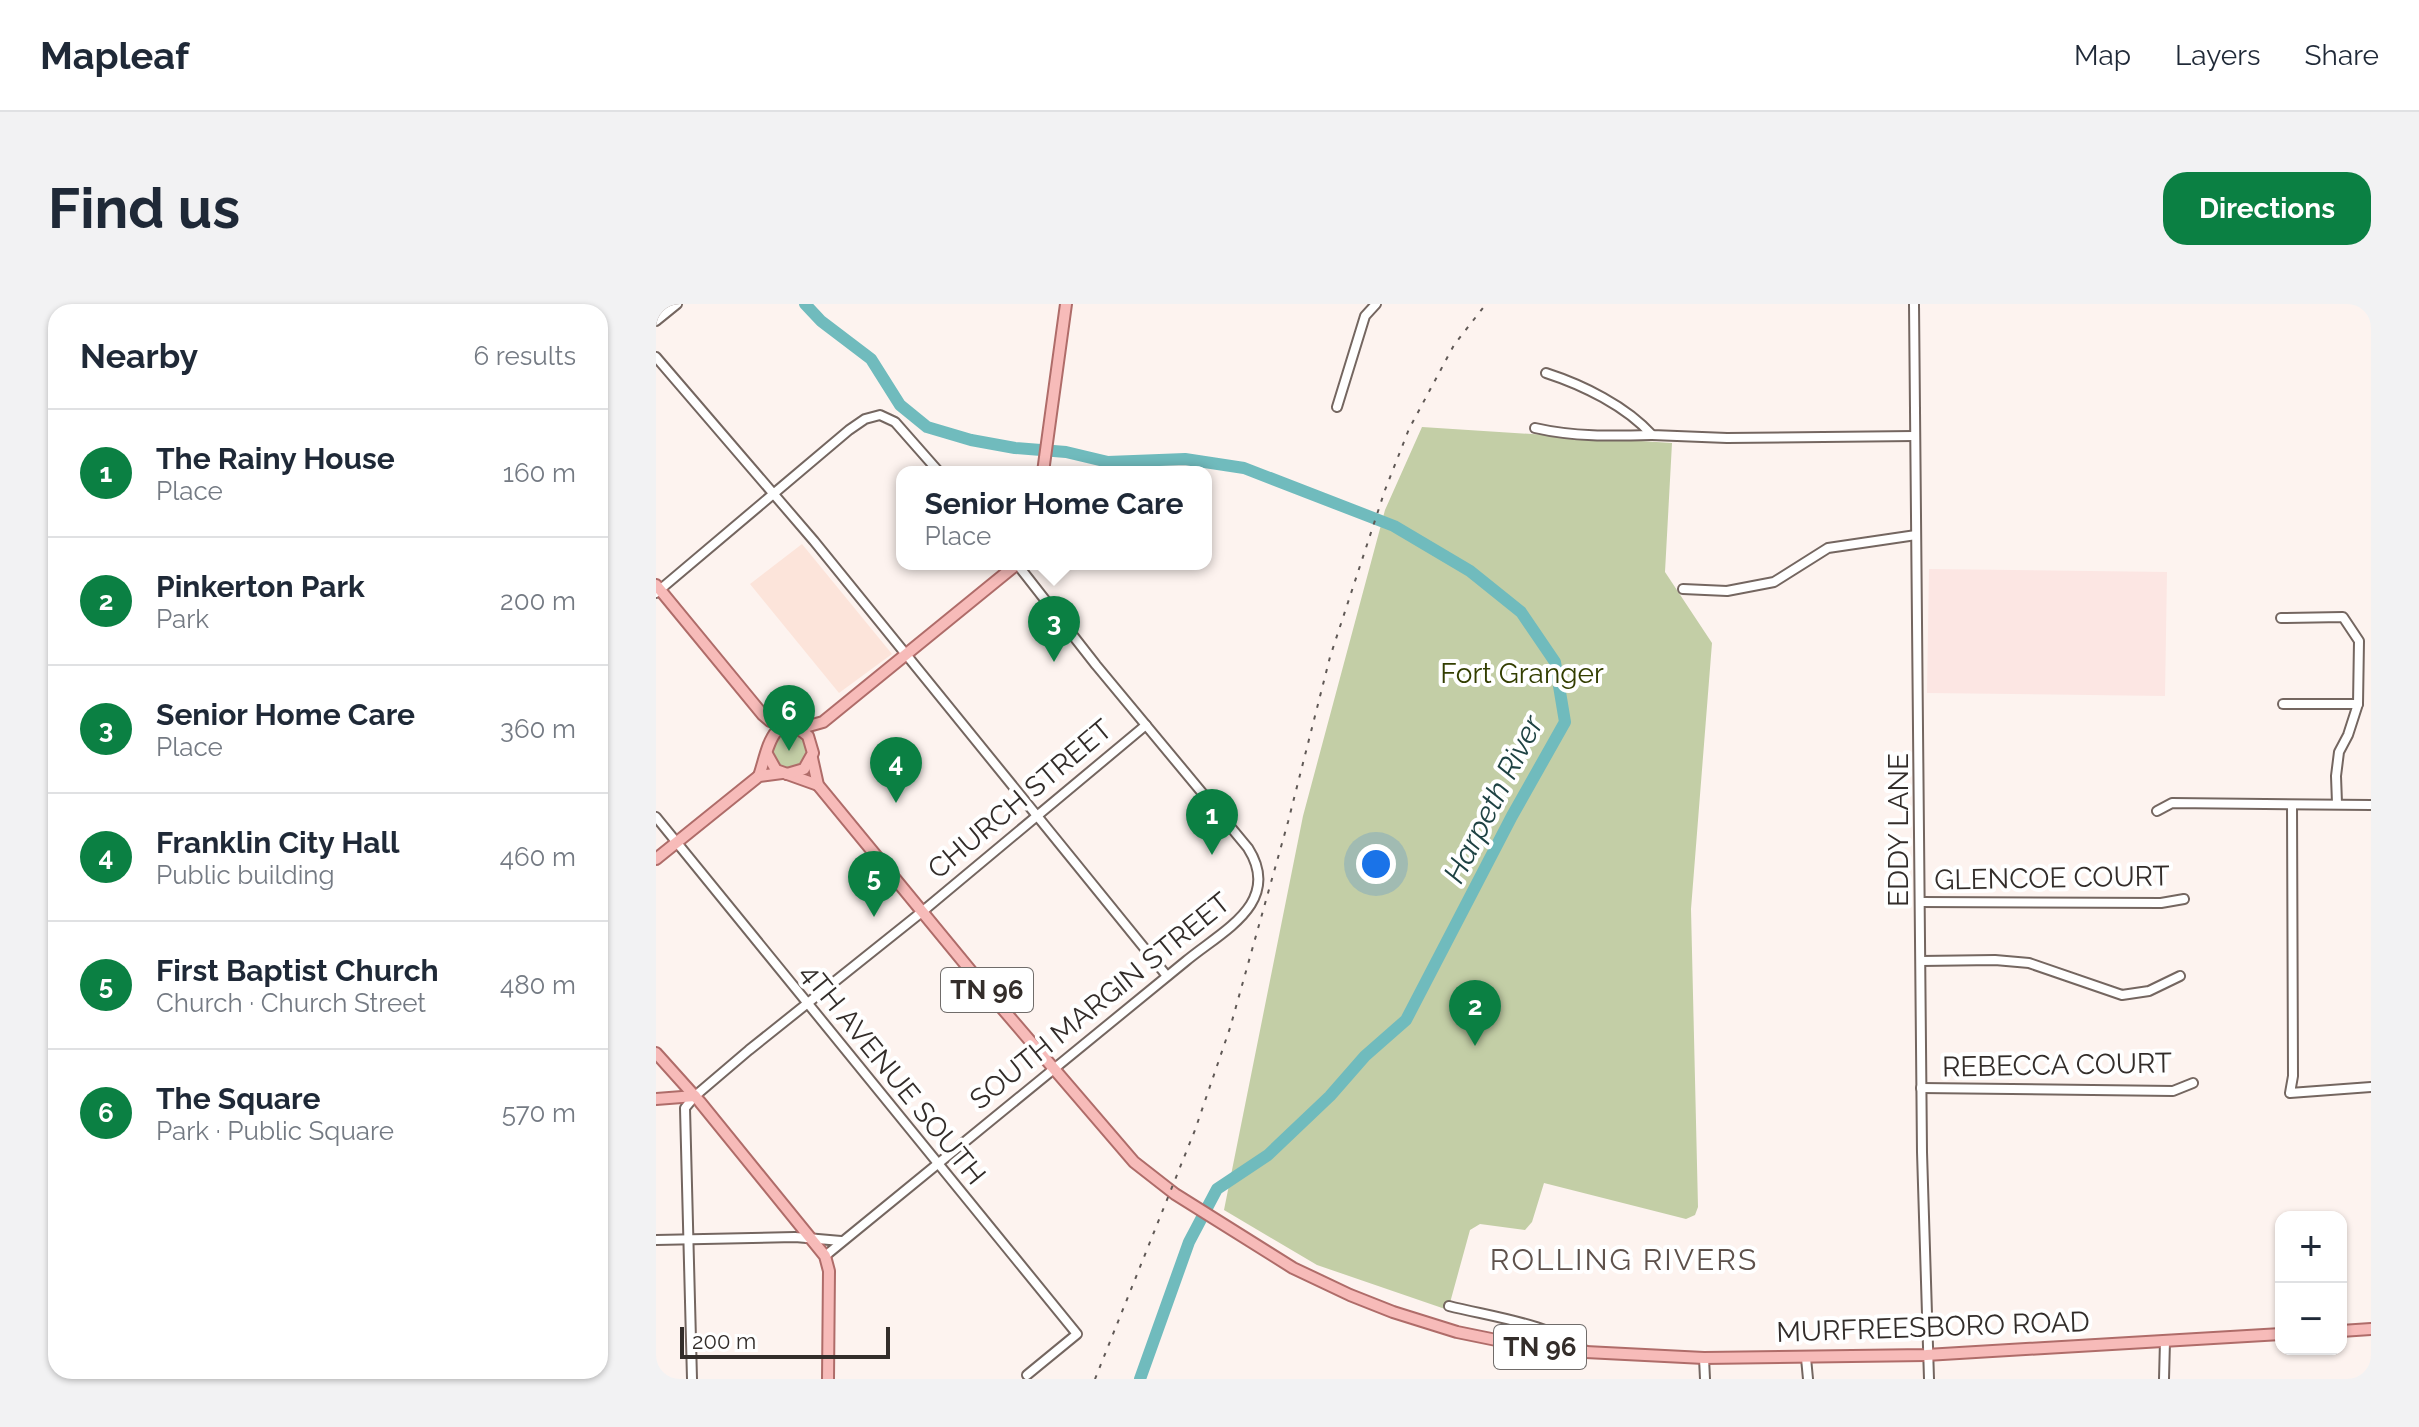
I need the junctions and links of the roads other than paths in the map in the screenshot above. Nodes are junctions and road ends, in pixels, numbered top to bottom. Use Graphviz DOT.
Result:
graph roads {
  1 [pos="677,304"];
  2 [pos="1066,304"];
  3 [pos="1376,304"];
  4 [pos="1914,304"];
  5 [pos="656,321"];
  6 [pos="656,357"];
  7 [pos="1546,373"];
  8 [pos="1337,407"];
  9 [pos="1535,428"];
  10 [pos="1652,435"];
  11 [pos="1914,436"];
  12 [pos="934,466"];
  13 [pos="1044,466"];
  14 [pos="773,494"];
  15 [pos="1916,535"];
  16 [pos="1010,570"];
  17 [pos="1022,570"];
  18 [pos="657,589"];
  19 [pos="1683,589"];
  20 [pos="2281,618"];
  21 [pos="907,656"];
  22 [pos="2283,704"];
  23 [pos="2358,704"];
  24 [pos="763,715"];
  25 [pos="823,722"];
  26 [pos="1146,725"];
  27 [pos="793,728"];
  28 [pos="768,741"];
  29 [pos="813,745"];
  30 [pos="767,754"];
  31 [pos="812,758"];
  32 [pos="784,773"];
  33 [pos="759,776"];
  34 [pos="818,785"];
  35 [pos="2337,803"];
  36 [pos="2292,805"];
  37 [pos="2371,805"];
  38 [pos="2157,811"];
  39 [pos="1037,816"];
  40 [pos="656,817"];
  41 [pos="677,842"];
  42 [pos="656,859"];
  43 [pos="2184,899"];
  44 [pos="1920,902"];
  45 [pos="923,911"];
  46 [pos="1921,961"];
  47 [pos="1167,976"];
  48 [pos="2180,976"];
  49 [pos="807,1005"];
  50 [pos="656,1053"];
  51 [pos="1053,1069"];
  52 [pos="2193,1083"];
  53 [pos="2371,1087"];
  54 [pos="1921,1088"];
  55 [pos="695,1096"];
  56 [pos="656,1099"];
  57 [pos="937,1163"];
  58 [pos="656,1240"];
  59 [pos="688,1240"];
  60 [pos="813,1240"];
  61 [pos="841,1241"];
  62 [pos="825,1256"];
  63 [pos="1449,1306"];
  64 [pos="2371,1329"];
  65 [pos="2347,1331"];
  66 [pos="2275,1334"];
  67 [pos="2165,1341"];
  68 [pos="1587,1352"];
  69 [pos="1926,1355"];
  70 [pos="1704,1358"];
  71 [pos="1806,1358"];
  72 [pos="1027,1375"];
  73 [pos="692,1379"];
  74 [pos="828,1379"];
  75 [pos="1705,1379"];
  76 [pos="1808,1379"];
  77 [pos="1929,1379"];
  78 [pos="2164,1379"];
  1 -- 5 [label="street"];
  2 -- 13 [label="main road"];
  3 -- 8 [label="street"];
  4 -- 11 [label="street, EDDY LANE"];
  6 -- 14 [label="street"];
  7 -- 10 [label="street"];
  9 -- 10 [label="street"];
  10 -- 11 [label="street"];
  11 -- 15 [label="street, EDDY LANE"];
  12 -- 14 [label="street"];
  14 -- 18 [label="street"];
  14 -- 21 [label="street"];
  15 -- 19 [label="street"];
  15 -- 44 [label="street, EDDY LANE"];
  16 -- 21 [label="main road"];
  17 -- 26 [label="street"];
  18 -- 24 [label="main road"];
  20 -- 23 [label="street"];
  21 -- 25 [label="main road"];
  21 -- 39 [label="street"];
  22 -- 23 [label="street"];
  23 -- 35 [label="street"];
  24 -- 27 [label="main road"];
  24 -- 28 [label="main road"];
  25 -- 27 [label="main road"];
  25 -- 29 [label="main road"];
  26 -- 39 [label="street, CHURCH STREET"];
  26 -- 47 [label="street, SOUTH MARGIN STREET"];
  27 -- 28 [label="main road"];
  27 -- 29 [label="main road"];
  28 -- 30 [label="main road"];
  29 -- 31 [label="main road"];
  30 -- 32 [label="main road"];
  30 -- 33 [label="main road"];
  31 -- 32 [label="main road"];
  31 -- 34 [label="main road, TN 96"];
  32 -- 33 [label="main road"];
  32 -- 34 [label="main road"];
  33 -- 41 [label="main road"];
  34 -- 45 [label="main road, TN 96"];
  35 -- 36 [label="street"];
  35 -- 37 [label="street"];
  36 -- 38 [label="street"];
  36 -- 53 [label="street"];
  39 -- 45 [label="street, CHURCH STREET"];
  39 -- 47 [label="street"];
  40 -- 41 [label="street, 4TH AVENUE SOUTH"];
  41 -- 42 [label="main road"];
  41 -- 49 [label="street, 4TH AVENUE SOUTH"];
  43 -- 44 [label="street, GLENCOE COURT"];
  44 -- 46 [label="street, EDDY LANE"];
  45 -- 49 [label="street, CHURCH STREET"];
  45 -- 51 [label="main road, TN 96"];
  46 -- 48 [label="street"];
  46 -- 54 [label="street, EDDY LANE"];
  47 -- 51 [label="street, SOUTH MARGIN STREET"];
  49 -- 55 [label="street, CHURCH STREET"];
  49 -- 57 [label="street, 4TH AVENUE SOUTH"];
  50 -- 55 [label="main road"];
  51 -- 57 [label="street, SOUTH MARGIN STREET"];
  51 -- 68 [label="main road, MURFREESBORO ROAD / TN 96"];
  52 -- 54 [label="street, REBECCA COURT"];
  54 -- 69 [label="street, EDDY LANE"];
  55 -- 56 [label="main road"];
  55 -- 59 [label="street"];
  55 -- 60 [label="main road"];
  57 -- 61 [label="street, SOUTH MARGIN STREET"];
  57 -- 72 [label="street, 4TH AVENUE SOUTH"];
  58 -- 59 [label="street"];
  59 -- 60 [label="street"];
  59 -- 73 [label="street"];
  60 -- 61 [label="street"];
  60 -- 62 [label="main road"];
  61 -- 62 [label="street, SOUTH MARGIN STREET"];
  62 -- 74 [label="main road"];
  63 -- 68 [label="street, MURFREESBORO ROAD"];
  64 -- 65 [label="main road"];
  66 -- 67 [label="main road, MURFREESBORO ROAD / TN 96"];
  67 -- 69 [label="main road, MURFREESBORO ROAD / TN 96"];
  67 -- 78 [label="street"];
  68 -- 70 [label="main road, MURFREESBORO ROAD / TN 96"];
  69 -- 71 [label="main road, MURFREESBORO ROAD / TN 96"];
  69 -- 77 [label="street, EDDY LANE"];
  70 -- 71 [label="main road, MURFREESBORO ROAD / TN 96"];
  70 -- 75 [label="street"];
  71 -- 76 [label="street"];
}
